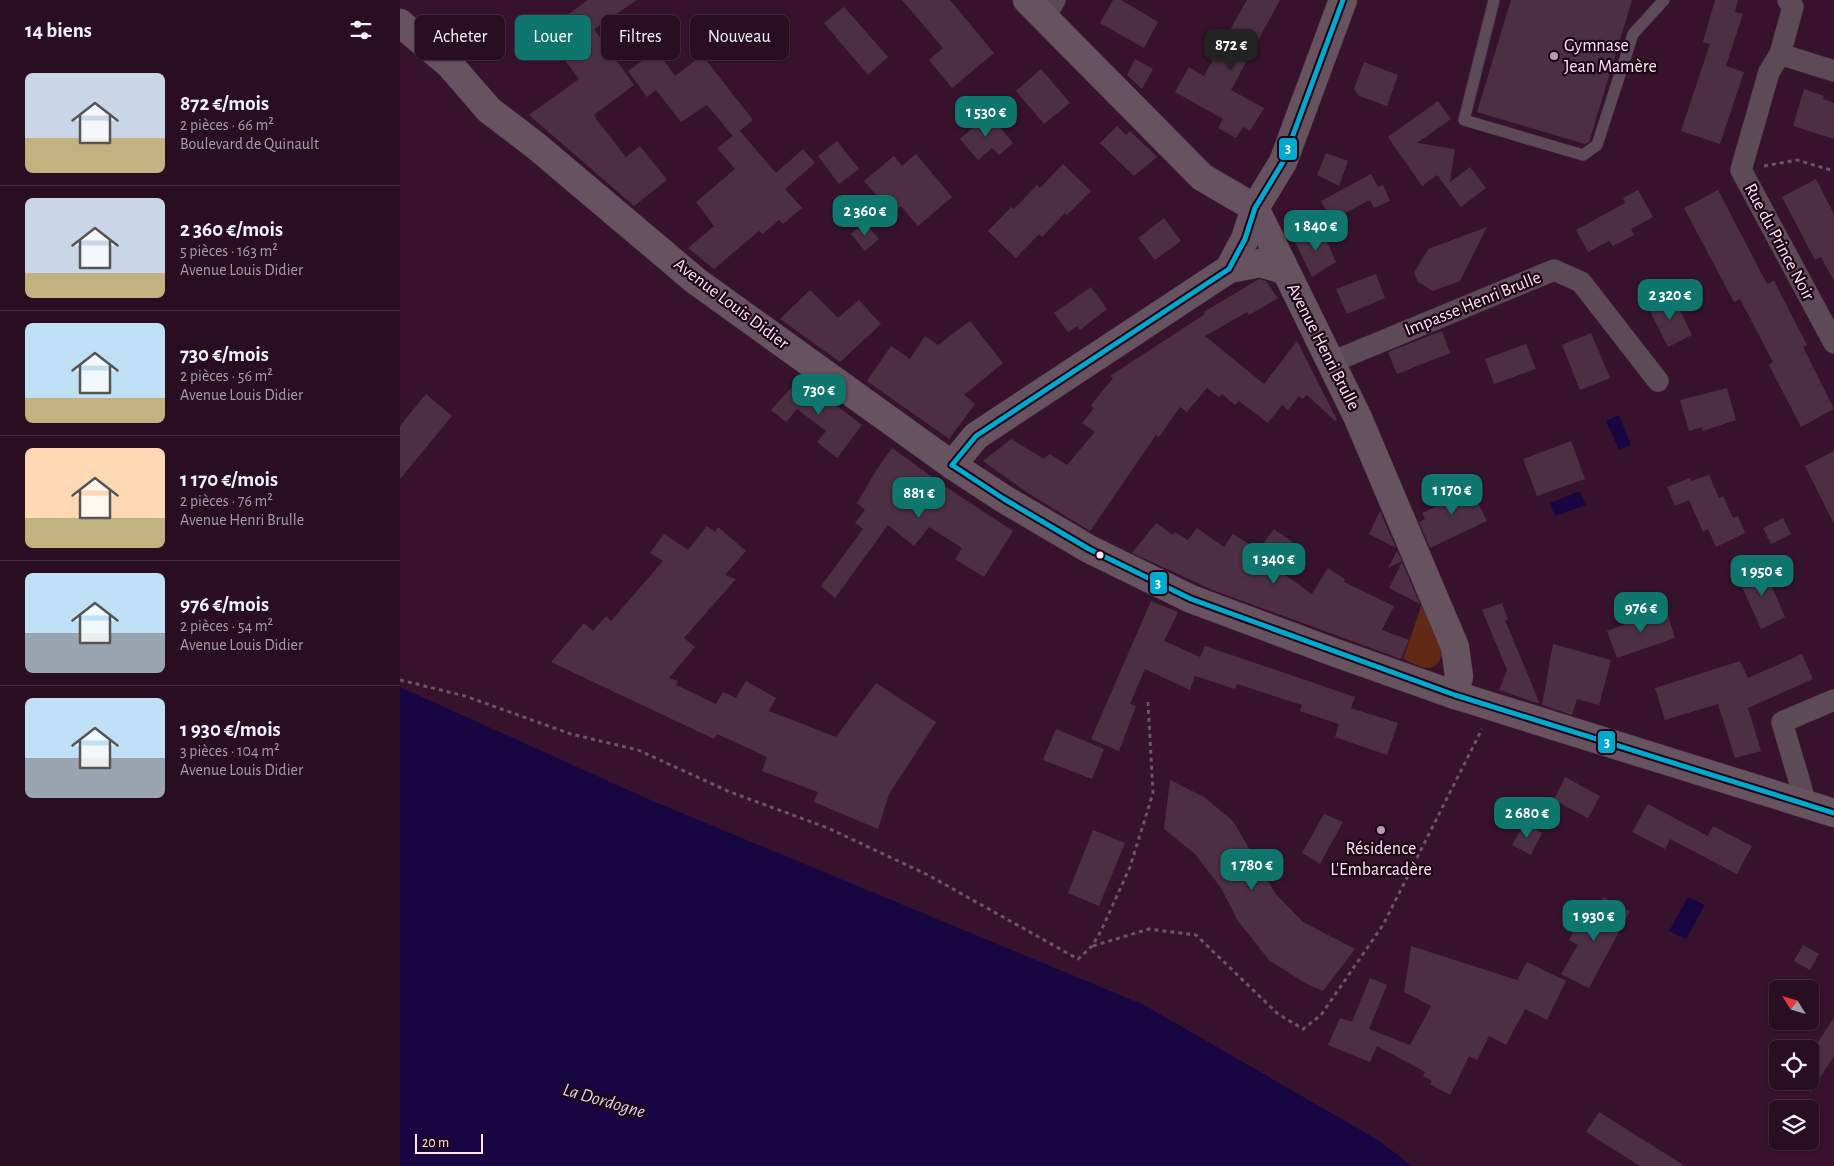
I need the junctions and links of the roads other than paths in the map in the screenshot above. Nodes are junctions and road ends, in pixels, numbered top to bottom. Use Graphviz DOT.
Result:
graph roads {
  1 [pos="1343,0"];
  2 [pos="1494,0"];
  3 [pos="1664,0"];
  4 [pos="1788,0"];
  5 [pos="1042,6"];
  6 [pos="407,29"];
  7 [pos="1780,54"];
  8 [pos="1834,71"];
  9 [pos="1255,208"];
  10 [pos="1228,269"];
  11 [pos="1284,270"];
  12 [pos="1834,343"];
  13 [pos="1332,362"];
  14 [pos="1658,381"];
  15 [pos="952,465"];
  16 [pos="1455,694"];
  17 [pos="1834,700"];
  18 [pos="1806,804"];
  19 [pos="1834,813"];
  1 -- 9 [label="main road"];
  2 -- 3 [label="lane"];
  4 -- 7 [label="street, Rue du Prince Noir"];
  5 -- 9 [label="main road"];
  6 -- 15 [label="main road, Avenue Louis Didier"];
  7 -- 8 [label="street"];
  7 -- 12 [label="street, Rue du Prince Noir"];
  9 -- 10 [label="main road"];
  9 -- 11 [label="main road, Avenue Henri Brulle"];
  10 -- 11 [label="main road"];
  10 -- 15 [label="main road"];
  11 -- 13 [label="main road, Avenue Henri Brulle"];
  13 -- 14 [label="street, Impasse Henri Brulle"];
  13 -- 16 [label="main road, Avenue Henri Brulle"];
  15 -- 16 [label="main road, Avenue Louis Didier"];
  16 -- 18 [label="main road, Avenue Louis Didier"];
  17 -- 18 [label="street"];
  18 -- 19 [label="main road, Avenue Louis Didier"];
}
